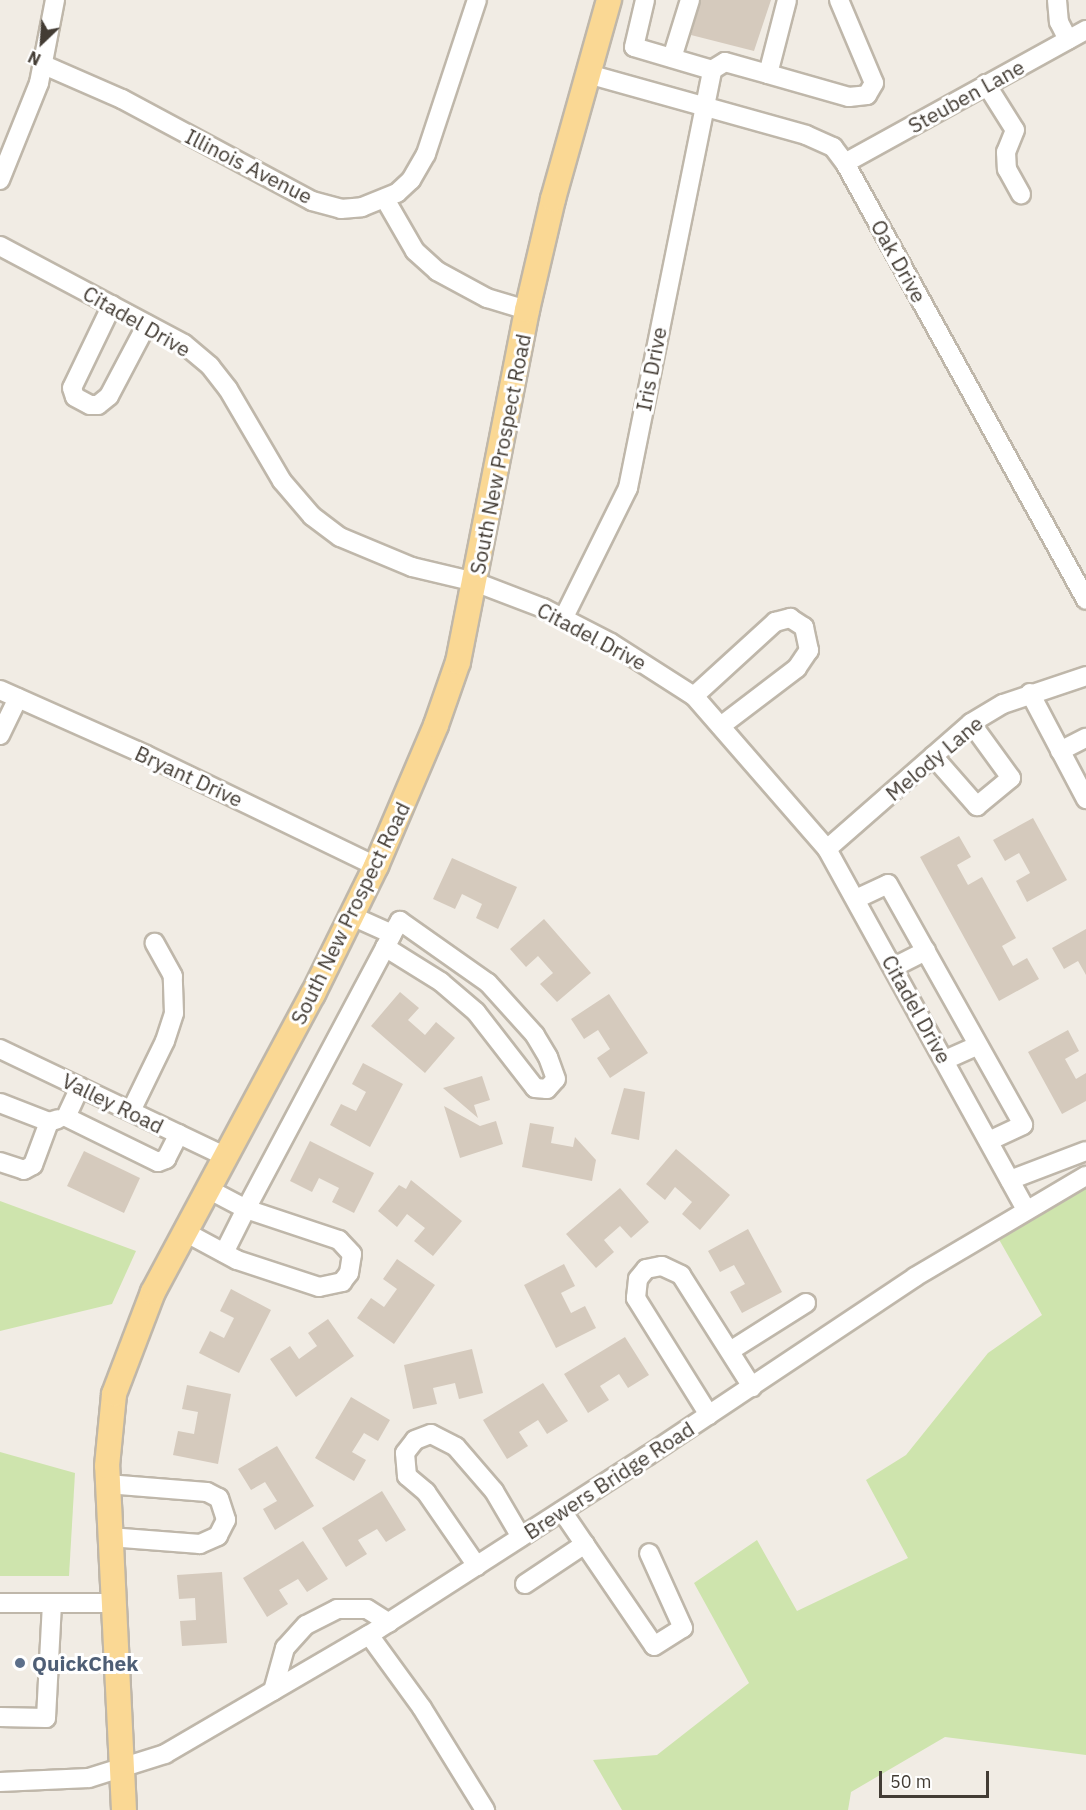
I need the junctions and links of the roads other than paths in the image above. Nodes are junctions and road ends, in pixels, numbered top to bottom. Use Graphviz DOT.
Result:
graph roads {
  1 [pos="55,0"];
  2 [pos="477,0"];
  3 [pos="609,0"];
  4 [pos="645,0"];
  5 [pos="690,0"];
  6 [pos="787,0"];
  7 [pos="839,0"];
  8 [pos="1057,0"];
  9 [pos="1086,30"];
  10 [pos="1068,40"];
  11 [pos="672,58"];
  12 [pos="44,65"];
  13 [pos="712,70"];
  14 [pos="588,74"];
  15 [pos="768,74"];
  16 [pos="986,84"];
  17 [pos="703,108"];
  18 [pos="845,163"];
  19 [pos="0,180"];
  20 [pos="1021,194"];
  21 [pos="385,199"];
  22 [pos="0,246"];
  23 [pos="112,305"];
  24 [pos="527,310"];
  25 [pos="147,324"];
  26 [pos="475,582"];
  27 [pos="1086,600"];
  28 [pos="564,617"];
  29 [pos="1086,676"];
  30 [pos="0,690"];
  31 [pos="1030,693"];
  32 [pos="694,696"];
  33 [pos="18,698"];
  34 [pos="971,723"];
  35 [pos="721,726"];
  36 [pos="0,735"];
  37 [pos="1086,738"];
  38 [pos="1060,751"];
  39 [pos="933,756"];
  40 [pos="1086,799"];
  41 [pos="827,849"];
  42 [pos="376,866"];
  43 [pos="855,899"];
  44 [pos="352,916"];
  45 [pos="388,941"];
  46 [pos="155,943"];
  47 [pos="926,951"];
  48 [pos="894,967"];
  49 [pos="978,1045"];
  50 [pos="0,1050"];
  51 [pos="945,1060"];
  52 [pos="80,1087"];
  53 [pos="0,1103"];
  54 [pos="131,1112"];
  55 [pos="57,1119"];
  56 [pos="179,1134"];
  57 [pos="989,1141"];
  58 [pos="1086,1151"];
  59 [pos="226,1157"];
  60 [pos="0,1162"];
  61 [pos="1086,1176"];
  62 [pos="1010,1180"];
  63 [pos="208,1189"];
  64 [pos="246,1209"];
  65 [pos="1026,1209"];
  66 [pos="185,1232"];
  67 [pos="225,1253"];
  68 [pos="806,1303"];
  69 [pos="730,1351"];
  70 [pos="752,1387"];
  71 [pos="709,1415"];
  72 [pos="107,1484"];
  73 [pos="562,1511"];
  74 [pos="109,1537"];
  75 [pos="521,1537"];
  76 [pos="585,1544"];
  77 [pos="649,1552"];
  78 [pos="477,1566"];
  79 [pos="525,1584"];
  80 [pos="0,1603"];
  81 [pos="52,1603"];
  82 [pos="113,1603"];
  83 [pos="388,1623"];
  84 [pos="369,1635"];
  85 [pos="273,1691"];
  86 [pos="0,1718"];
  87 [pos="123,1769"];
  88 [pos="0,1782"];
  89 [pos="124,1810"];
  90 [pos="485,1810"];
  1 -- 12 [label="street"];
  2 -- 21 [label="street, Illinois Avenue"];
  3 -- 14 [label="main road, South New Prospect Road"];
  4 -- 11 [label="street"];
  5 -- 11 [label="street"];
  6 -- 15 [label="street"];
  7 -- 15 [label="street"];
  8 -- 10 [label="street"];
  9 -- 10 [label="street, Steuben Lane"];
  10 -- 16 [label="street, Steuben Lane"];
  11 -- 13 [label="street"];
  12 -- 19 [label="street"];
  12 -- 21 [label="street, Illinois Avenue"];
  13 -- 15 [label="street"];
  13 -- 17 [label="street, Iris Drive"];
  14 -- 17 [label="street, Oak Drive"];
  14 -- 24 [label="main road, South New Prospect Road"];
  16 -- 18 [label="street, Steuben Lane"];
  16 -- 20 [label="street"];
  17 -- 18 [label="street, Oak Drive"];
  17 -- 28 [label="street, Iris Drive"];
  18 -- 27 [label="street, Oak Drive"];
  21 -- 24 [label="street"];
  22 -- 23 [label="street, Citadel Drive"];
  23 -- 25 [label="street, Citadel Drive"];
  23 -- 25 [label="street"];
  24 -- 26 [label="main road, South New Prospect Road"];
  25 -- 26 [label="street, Citadel Drive"];
  26 -- 28 [label="street, Citadel Drive"];
  26 -- 42 [label="main road, South New Prospect Road"];
  28 -- 32 [label="street, Citadel Drive"];
  29 -- 31 [label="street, Melody Lane"];
  30 -- 33 [label="street, Bryant Drive"];
  31 -- 34 [label="street, Melody Lane"];
  31 -- 38 [label="street"];
  32 -- 35 [label="street, Citadel Drive"];
  32 -- 35 [label="street"];
  33 -- 36 [label="street"];
  33 -- 42 [label="street, Bryant Drive"];
  34 -- 39 [label="street, Melody Lane"];
  34 -- 39 [label="street"];
  35 -- 41 [label="street, Citadel Drive"];
  37 -- 38 [label="street"];
  38 -- 40 [label="street"];
  39 -- 41 [label="street, Melody Lane"];
  41 -- 43 [label="street, Citadel Drive"];
  42 -- 44 [label="main road, South New Prospect Road"];
  43 -- 47 [label="street"];
  43 -- 48 [label="street, Citadel Drive"];
  44 -- 45 [label="street"];
  44 -- 59 [label="main road, South New Prospect Road"];
  45 -- 45 [label="street"];
  45 -- 64 [label="street"];
  46 -- 54 [label="street"];
  47 -- 48 [label="street"];
  47 -- 49 [label="street"];
  48 -- 51 [label="street, Citadel Drive"];
  49 -- 51 [label="street"];
  49 -- 57 [label="street"];
  50 -- 52 [label="street, Valley Road"];
  51 -- 57 [label="street, Citadel Drive"];
  52 -- 54 [label="street, Valley Road"];
  52 -- 55 [label="street"];
  53 -- 55 [label="street"];
  54 -- 56 [label="street, Valley Road"];
  55 -- 56 [label="street"];
  55 -- 60 [label="street"];
  56 -- 59 [label="street, Valley Road"];
  57 -- 62 [label="street, Citadel Drive"];
  58 -- 62 [label="street"];
  59 -- 63 [label="main road, South New Prospect Road"];
  61 -- 65 [label="street, Brewers Bridge Road"];
  62 -- 65 [label="street, Citadel Drive"];
  63 -- 64 [label="street"];
  63 -- 66 [label="main road, South New Prospect Road"];
  64 -- 67 [label="street"];
  64 -- 67 [label="street"];
  65 -- 70 [label="street, Brewers Bridge Road"];
  66 -- 67 [label="street"];
  66 -- 72 [label="main road, South New Prospect Road"];
  68 -- 69 [label="street"];
  69 -- 70 [label="street"];
  69 -- 71 [label="street"];
  70 -- 71 [label="street, Brewers Bridge Road"];
  71 -- 73 [label="street, Brewers Bridge Road"];
  72 -- 74 [label="main road, South New Prospect Road"];
  72 -- 74 [label="street"];
  73 -- 75 [label="street, Brewers Bridge Road"];
  73 -- 76 [label="street"];
  74 -- 82 [label="main road, South New Prospect Road"];
  75 -- 78 [label="street, Brewers Bridge Road"];
  75 -- 78 [label="street"];
  76 -- 77 [label="street"];
  76 -- 79 [label="street"];
  78 -- 83 [label="street, Brewers Bridge Road"];
  80 -- 81 [label="street"];
  81 -- 82 [label="street"];
  81 -- 86 [label="street"];
  82 -- 87 [label="main road, South New Prospect Road"];
  83 -- 84 [label="street, Brewers Bridge Road"];
  83 -- 85 [label="street"];
  84 -- 85 [label="street, Brewers Bridge Road"];
  84 -- 90 [label="street"];
  85 -- 87 [label="street, Brewers Bridge Road"];
  87 -- 88 [label="street, Brewers Bridge Road"];
  87 -- 89 [label="main road, South New Prospect Road"];
}
